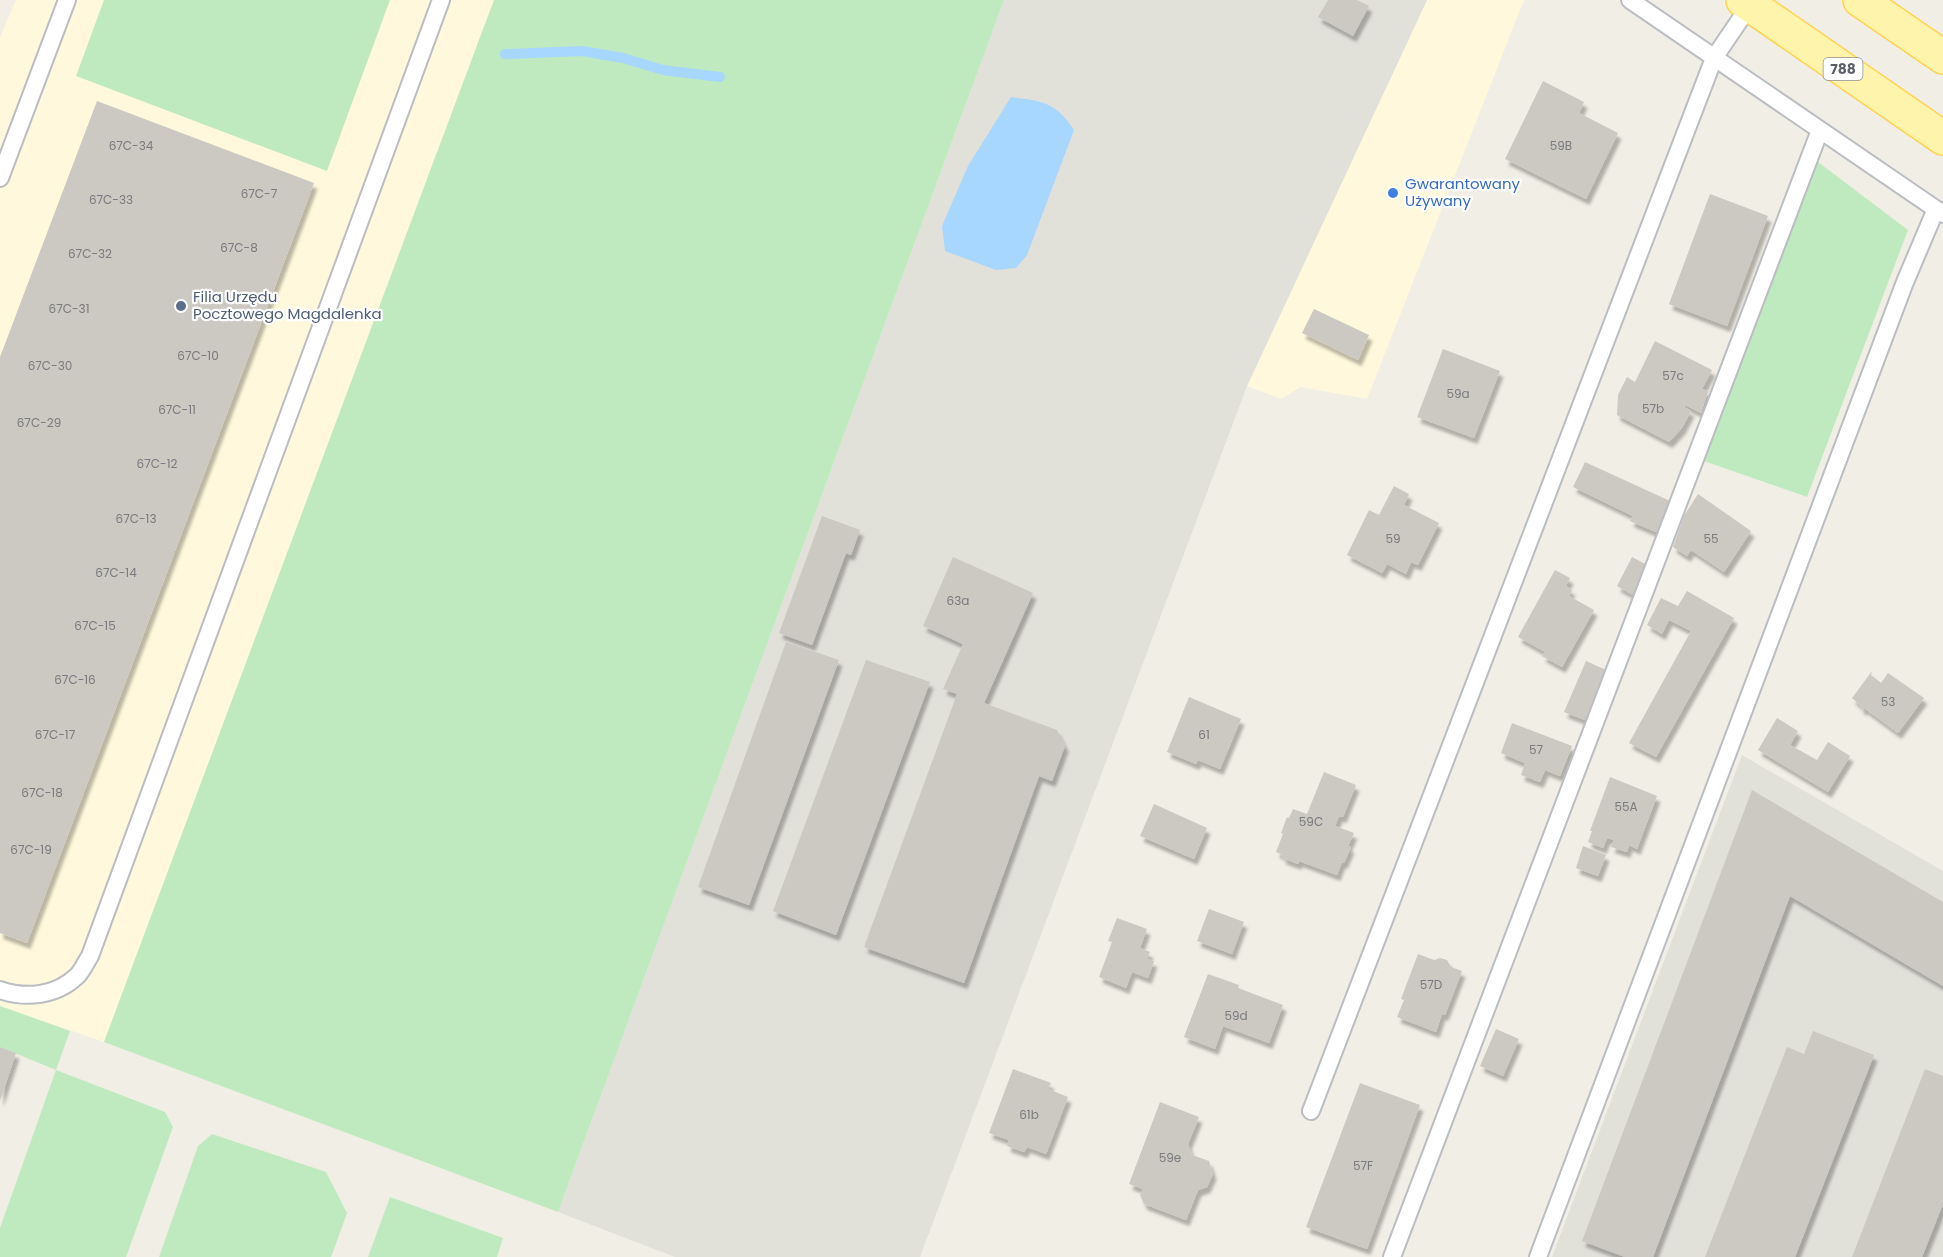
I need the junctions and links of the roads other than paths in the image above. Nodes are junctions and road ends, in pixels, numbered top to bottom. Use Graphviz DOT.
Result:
graph roads {
  1 [pos="67,0"];
  2 [pos="441,0"];
  3 [pos="1630,0"];
  4 [pos="1860,0"];
  5 [pos="1746,2"];
  6 [pos="1943,57"];
  7 [pos="1714,58"];
  8 [pos="1820,130"];
  9 [pos="1943,138"];
  10 [pos="0,178"];
  11 [pos="1940,212"];
  12 [pos="0,990"];
  13 [pos="1311,1111"];
  14 [pos="1392,1257"];
  15 [pos="1538,1257"];
  1 -- 10 [label="lane"];
  2 -- 12 [label="lane"];
  3 -- 7 [label="lane"];
  4 -- 6 [label="main road"];
  5 -- 7 [label="lane"];
  5 -- 9 [label="main road, 788"];
  7 -- 8 [label="lane"];
  7 -- 13 [label="lane"];
  8 -- 11 [label="lane"];
  8 -- 14 [label="lane"];
  11 -- 15 [label="lane"];
}
